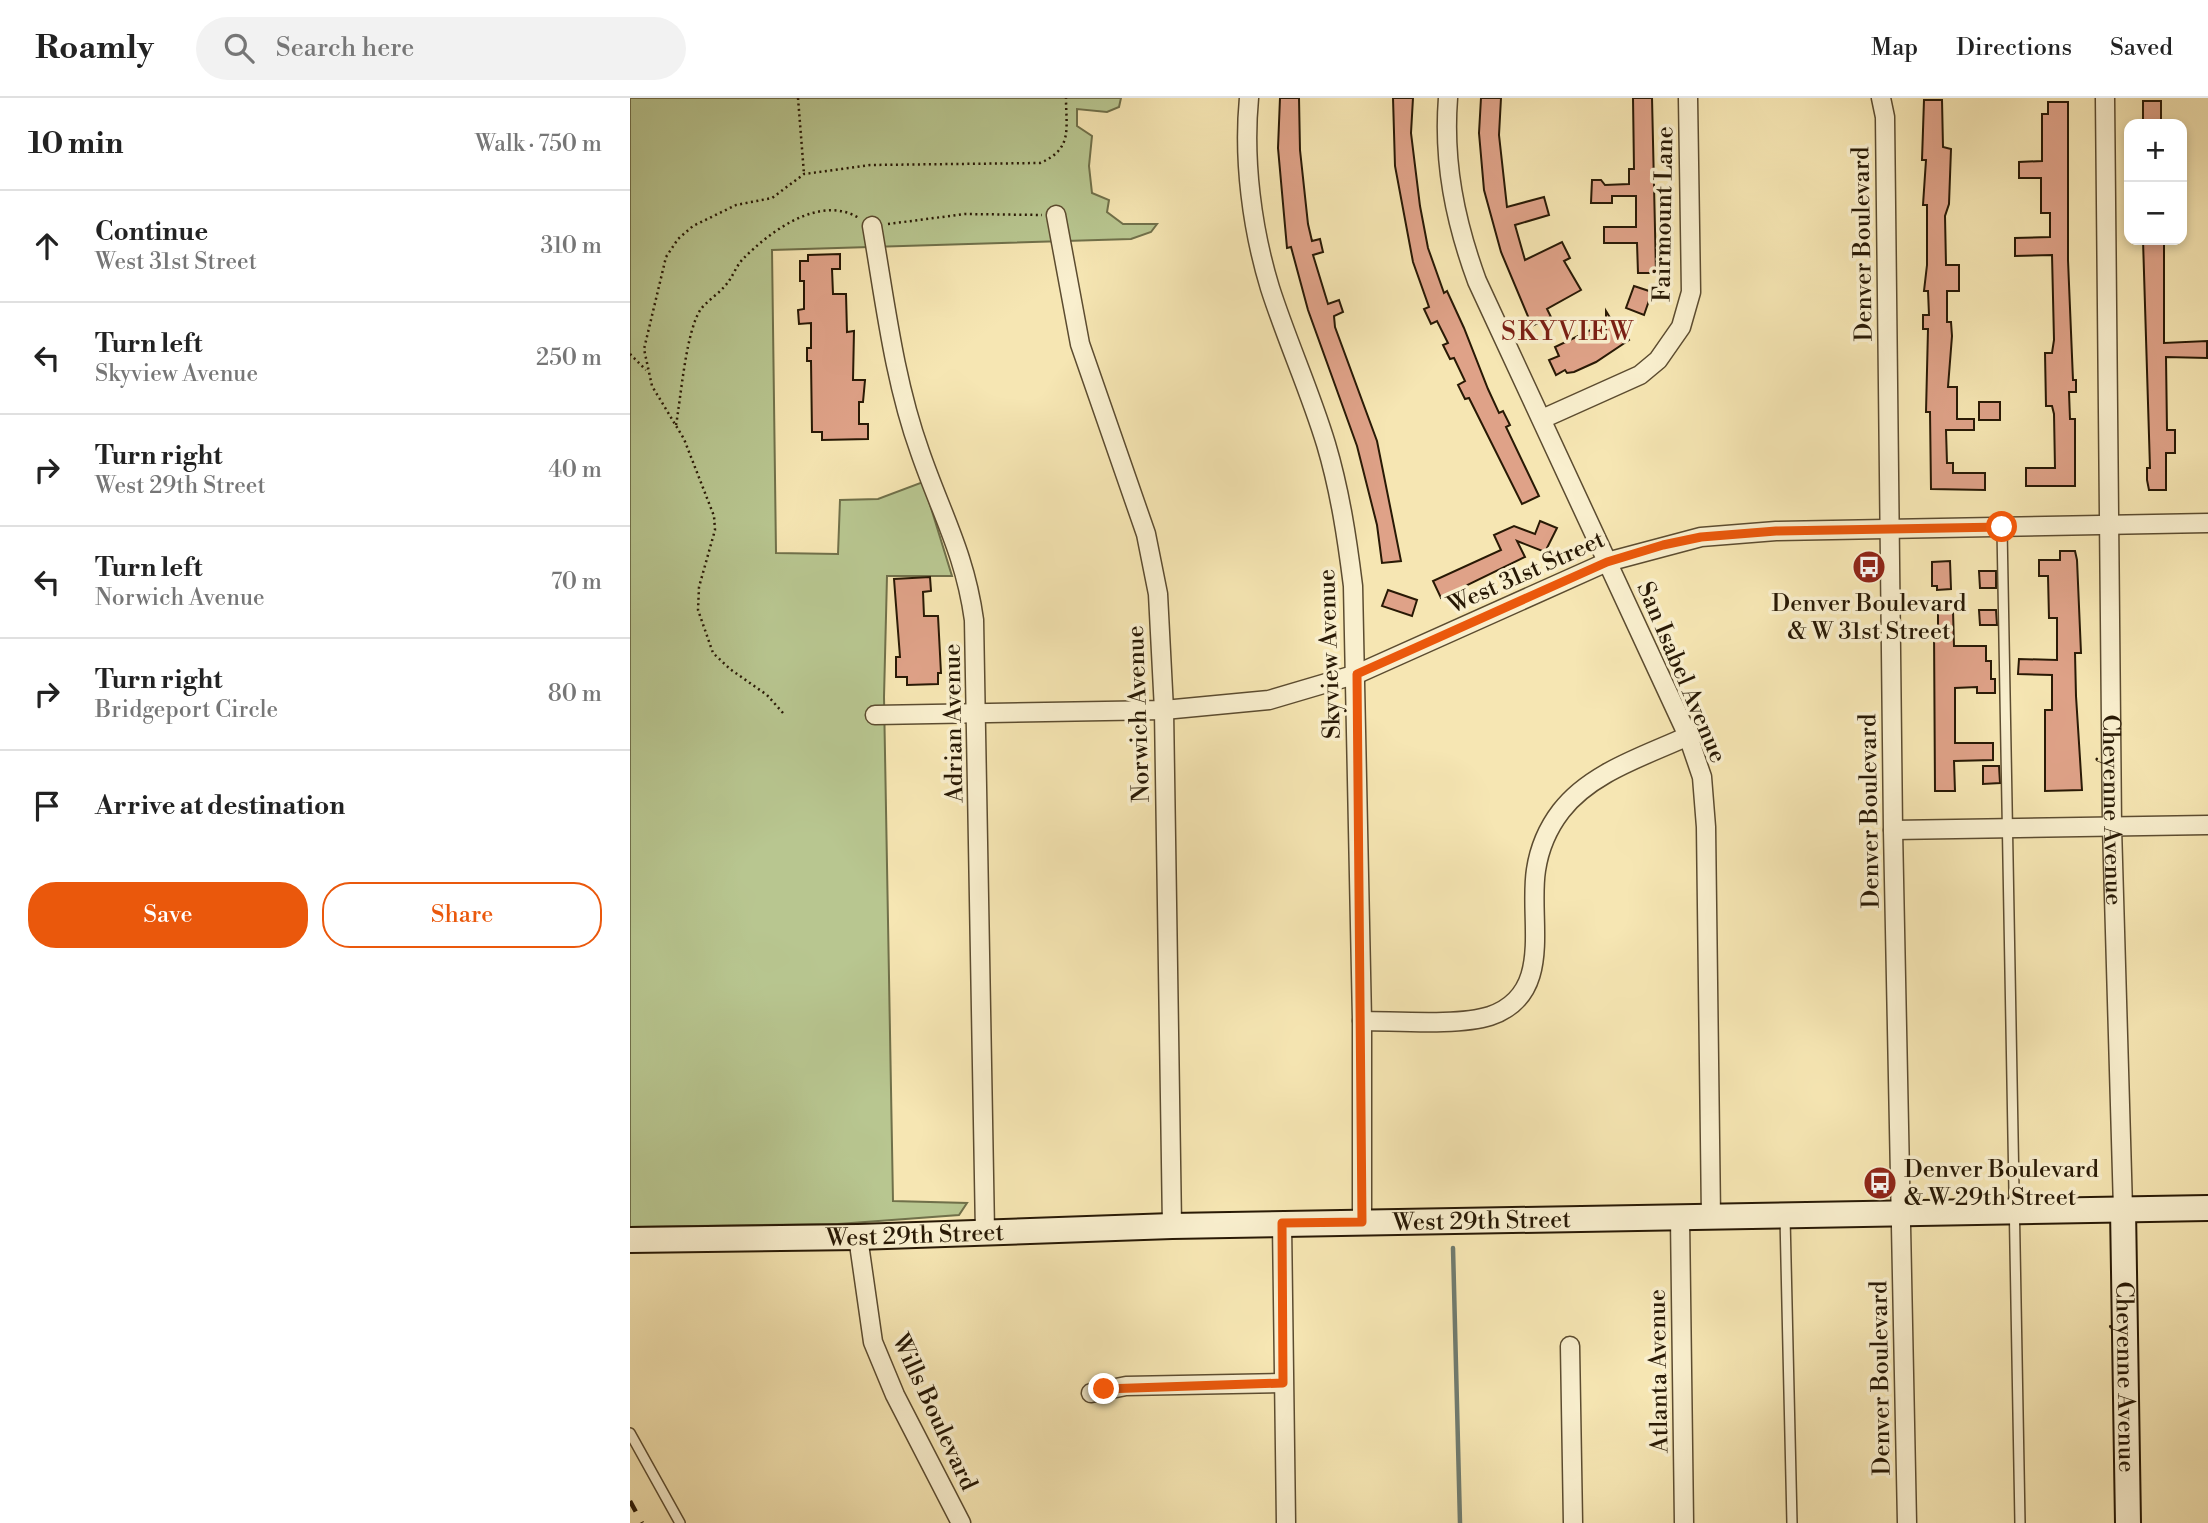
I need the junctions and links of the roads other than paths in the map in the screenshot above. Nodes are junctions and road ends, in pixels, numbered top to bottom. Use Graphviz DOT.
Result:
graph roads {
  1 [pos="1248,98"];
  2 [pos="1448,98"];
  3 [pos="1688,98"];
  4 [pos="1881,98"];
  5 [pos="2105,98"];
  6 [pos="1056,215"];
  7 [pos="872,226"];
  8 [pos="1542,419"];
  9 [pos="2208,523"];
  10 [pos="2112,525"];
  11 [pos="2002,527"];
  12 [pos="1891,529"];
  13 [pos="1607,562"];
  14 [pos="1357,674"];
  15 [pos="1164,710"];
  16 [pos="978,712"];
  17 [pos="875,715"];
  18 [pos="1688,736"];
  19 [pos="2208,825"];
  20 [pos="2112,827"];
  21 [pos="2006,828"];
  22 [pos="1893,830"];
  23 [pos="1362,1021"];
  24 [pos="2208,1208"];
  25 [pos="2123,1209"];
  26 [pos="2015,1211"];
  27 [pos="1902,1214"];
  28 [pos="1786,1215"];
  29 [pos="1711,1217"];
  30 [pos="1680,1218"];
  31 [pos="1362,1222"];
  32 [pos="1282,1223"];
  33 [pos="1172,1226"];
  34 [pos="985,1232"];
  35 [pos="858,1237"];
  36 [pos="630,1240"];
  37 [pos="1570,1346"];
  38 [pos="1283,1383"];
  39 [pos="1091,1393"];
  40 [pos="630,1433"];
  41 [pos="680,1523"];
  42 [pos="961,1523"];
  43 [pos="1286,1523"];
  44 [pos="1573,1523"];
  45 [pos="1685,1523"];
  46 [pos="1792,1523"];
  47 [pos="1907,1523"];
  48 [pos="2020,1523"];
  49 [pos="2128,1523"];
  1 -- 14 [label="street, Skyview Avenue"];
  2 -- 8 [label="street, San Isabel Avenue"];
  3 -- 8 [label="street, Fairmount Lane"];
  4 -- 12 [label="street, Denver Boulevard"];
  5 -- 10 [label="street, Cheyenne Avenue"];
  6 -- 15 [label="street, Norwich Avenue"];
  7 -- 16 [label="street, Adrian Avenue"];
  8 -- 13 [label="street, San Isabel Avenue"];
  9 -- 10 [label="street, West 31st Street"];
  10 -- 11 [label="street, West 31st Street"];
  10 -- 20 [label="street, Cheyenne Avenue"];
  11 -- 12 [label="street, West 31st Street"];
  11 -- 21 [label="lane"];
  12 -- 13 [label="street, West 31st Street"];
  12 -- 22 [label="street, Denver Boulevard"];
  13 -- 14 [label="street, West 31st Street"];
  13 -- 18 [label="street, San Isabel Avenue"];
  14 -- 15 [label="street, West 31st Street"];
  14 -- 23 [label="street, Skyview Avenue"];
  15 -- 16 [label="street, West 31st Street"];
  15 -- 33 [label="street, Norwich Avenue"];
  16 -- 17 [label="street, West 31st Street"];
  16 -- 34 [label="street, Adrian Avenue"];
  18 -- 23 [label="street"];
  18 -- 29 [label="street, San Isabel Avenue"];
  19 -- 20 [label="street"];
  20 -- 21 [label="street"];
  20 -- 25 [label="street, Cheyenne Avenue"];
  21 -- 22 [label="street"];
  21 -- 26 [label="lane"];
  22 -- 27 [label="street, Denver Boulevard"];
  23 -- 31 [label="street, Skyview Avenue"];
  24 -- 25 [label="street, West 29th Street"];
  25 -- 26 [label="street, West 29th Street"];
  25 -- 49 [label="street, Cheyenne Avenue"];
  26 -- 27 [label="street, West 29th Street"];
  26 -- 48 [label="lane"];
  27 -- 28 [label="street, West 29th Street"];
  27 -- 47 [label="street, Denver Boulevard"];
  28 -- 29 [label="street, West 29th Street"];
  28 -- 46 [label="lane"];
  29 -- 30 [label="street, West 29th Street"];
  30 -- 31 [label="street, West 29th Street"];
  30 -- 45 [label="street, Atlanta Avenue"];
  31 -- 32 [label="street, West 29th Street"];
  32 -- 33 [label="street, West 29th Street"];
  32 -- 38 [label="street"];
  33 -- 34 [label="street, West 29th Street"];
  34 -- 35 [label="street, West 29th Street"];
  35 -- 36 [label="street, West 29th Street"];
  35 -- 42 [label="street, Wills Boulevard"];
  37 -- 44 [label="street"];
  38 -- 39 [label="street"];
  38 -- 43 [label="street"];
  40 -- 41 [label="lane"];
}
